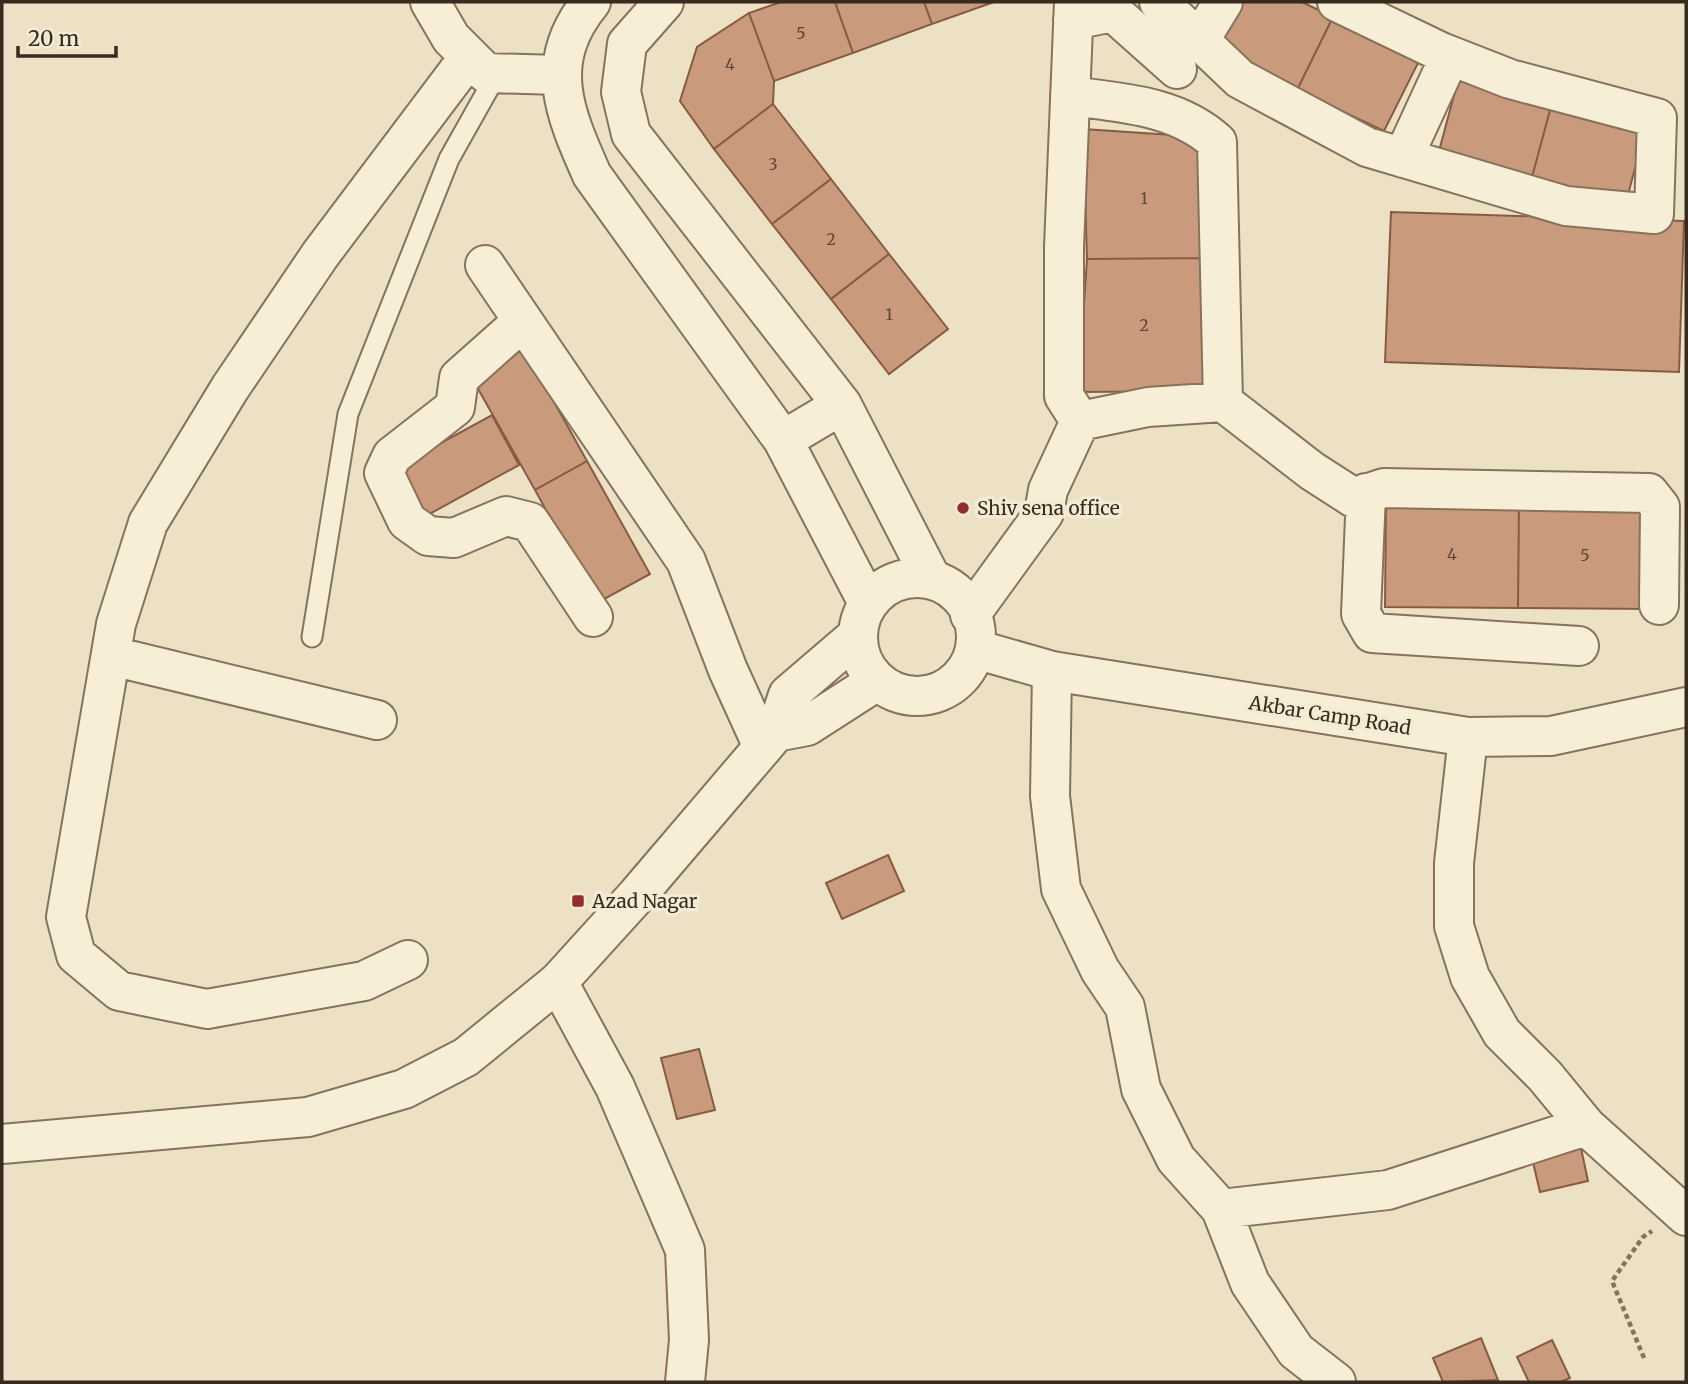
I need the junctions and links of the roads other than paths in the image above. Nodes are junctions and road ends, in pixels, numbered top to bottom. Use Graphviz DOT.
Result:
graph roads {
  1 [pos="429,2"];
  2 [pos="591,2"];
  3 [pos="664,2"];
  4 [pos="1159,2"];
  5 [pos="1223,2"];
  6 [pos="1337,2"];
  7 [pos="1073,11"];
  8 [pos="1188,55"];
  9 [pos="1450,55"];
  10 [pos="478,65"];
  11 [pos="559,75"];
  12 [pos="1070,96"];
  13 [pos="1403,158"];
  14 [pos="654,163"];
  15 [pos="604,192"];
  16 [pos="485,265"];
  17 [pos="523,321"];
  18 [pos="1223,402"];
  19 [pos="842,405"];
  20 [pos="1080,422"];
  21 [pos="783,440"];
  22 [pos="1366,494"];
  23 [pos="1659,606"];
  24 [pos="958,609"];
  25 [pos="593,617"];
  26 [pos="863,619"];
  27 [pos="312,637"];
  28 [pos="1579,646"];
  29 [pos="112,656"];
  30 [pos="1052,671"];
  31 [pos="877,681"];
  32 [pos="1686,707"];
  33 [pos="377,720"];
  34 [pos="1468,737"];
  35 [pos="770,740"];
  36 [pos="408,960"];
  37 [pos="558,982"];
  38 [pos="1586,1126"];
  39 [pos="2,1144"];
  40 [pos="1221,1209"];
  41 [pos="1684,1214"];
  42 [pos="685,1382"];
  43 [pos="1336,1382"];
  1 -- 10 [label="street"];
  2 -- 11 [label="street"];
  3 -- 14 [label="street"];
  4 -- 8 [label="street"];
  5 -- 8 [label="street"];
  6 -- 9 [label="street"];
  7 -- 8 [label="street"];
  7 -- 12 [label="street"];
  8 -- 13 [label="street"];
  9 -- 13 [label="street"];
  9 -- 13 [label="street"];
  10 -- 11 [label="street"];
  10 -- 27 [label="lane"];
  10 -- 29 [label="street"];
  11 -- 15 [label="street"];
  12 -- 18 [label="street"];
  12 -- 20 [label="street"];
  14 -- 15 [label="street"];
  14 -- 19 [label="street"];
  15 -- 21 [label="street"];
  16 -- 17 [label="street"];
  17 -- 25 [label="street"];
  17 -- 35 [label="street"];
  18 -- 20 [label="street"];
  18 -- 22 [label="street"];
  19 -- 21 [label="street"];
  19 -- 24 [label="street"];
  20 -- 24 [label="street"];
  21 -- 26 [label="street"];
  22 -- 23 [label="street"];
  22 -- 28 [label="street"];
  24 -- 26 [label="street"];
  24 -- 30 [label="street, Akbar Camp Road"];
  24 -- 31 [label="street"];
  26 -- 31 [label="street"];
  26 -- 35 [label="street"];
  29 -- 33 [label="street"];
  29 -- 36 [label="street"];
  30 -- 34 [label="street, Akbar Camp Road"];
  30 -- 40 [label="street"];
  31 -- 35 [label="street"];
  32 -- 34 [label="street, Akbar Camp Road"];
  34 -- 38 [label="street"];
  35 -- 37 [label="street"];
  37 -- 39 [label="street"];
  37 -- 42 [label="street"];
  38 -- 40 [label="street"];
  38 -- 41 [label="street"];
  40 -- 43 [label="street"];
}
